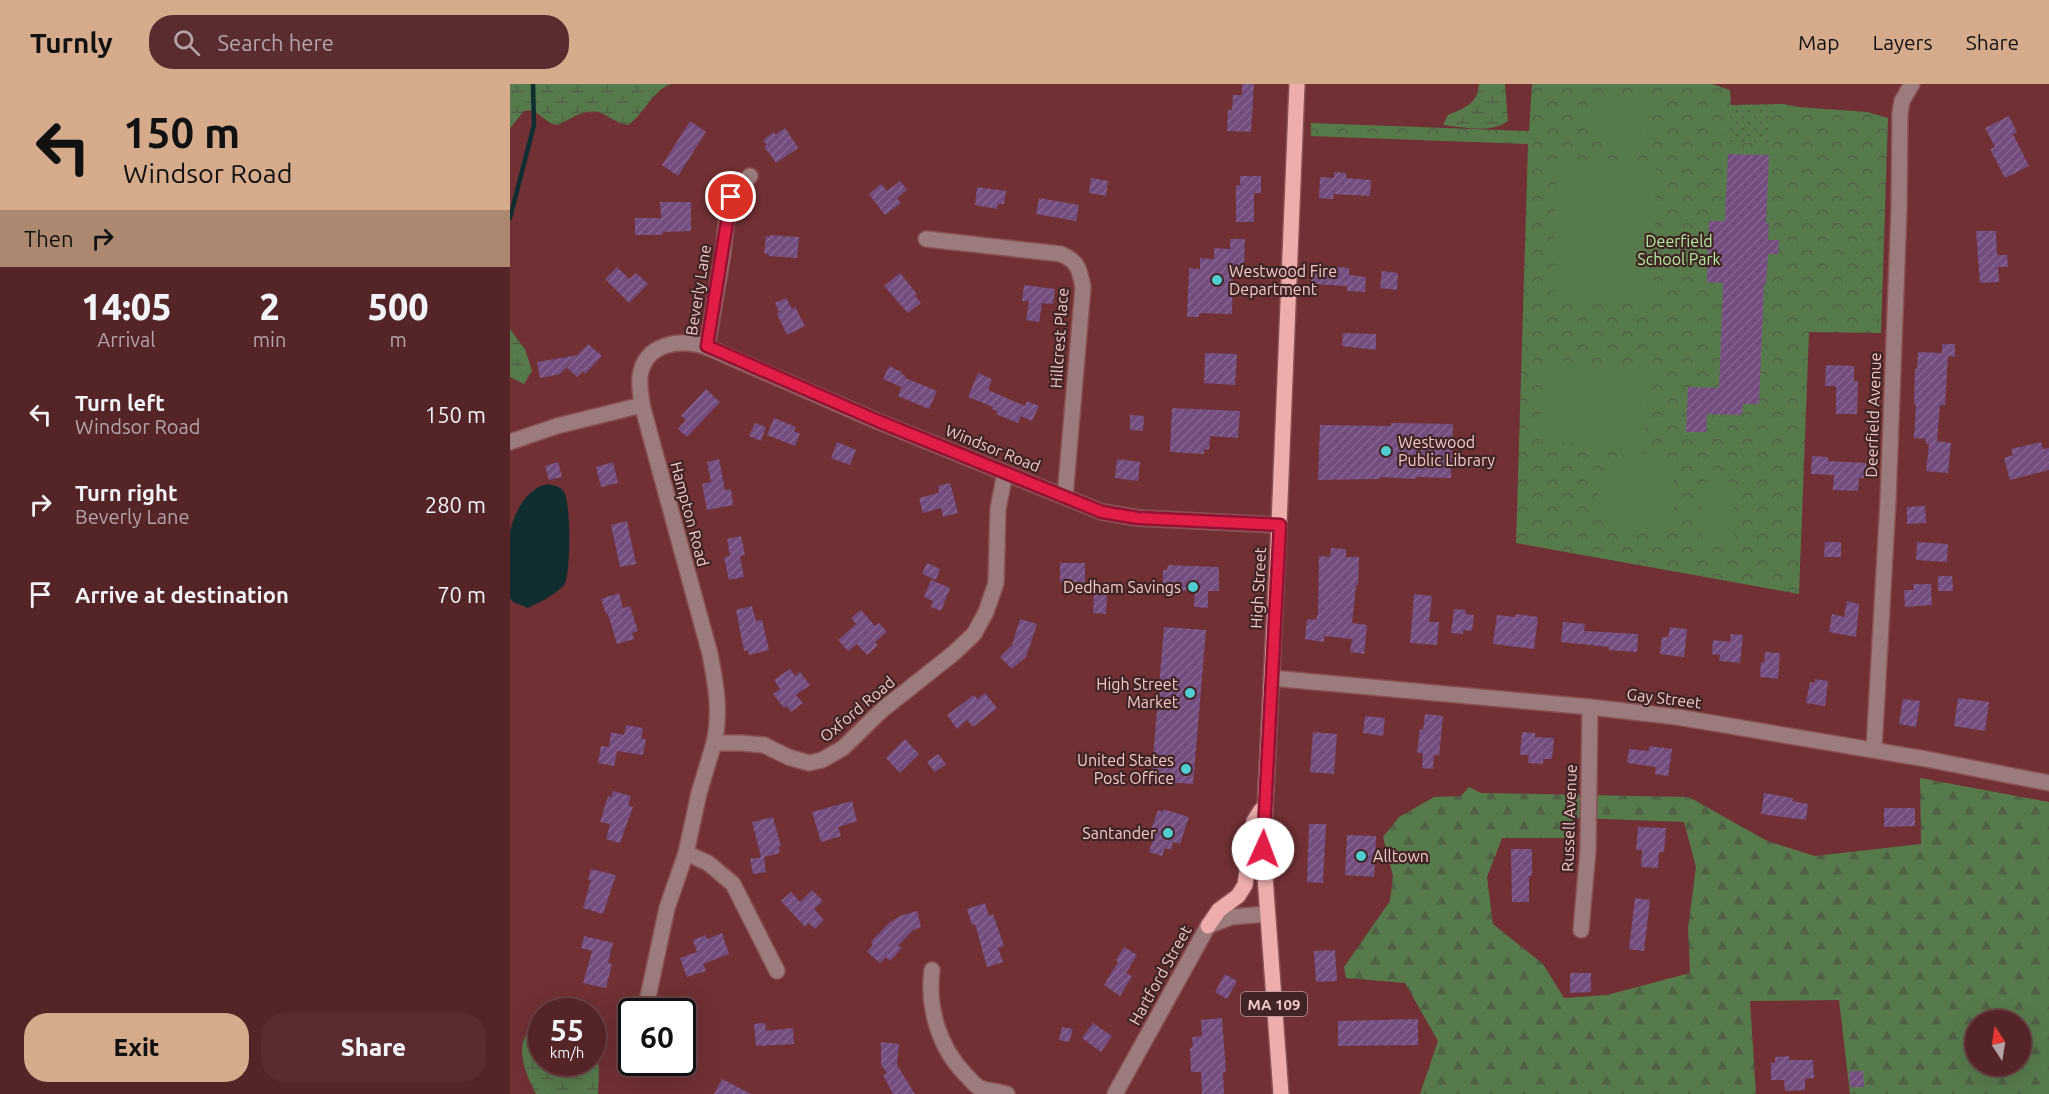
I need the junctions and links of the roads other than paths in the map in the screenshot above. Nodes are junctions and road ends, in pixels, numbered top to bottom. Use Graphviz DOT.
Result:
graph roads {
  1 [pos="1297,84"];
  2 [pos="1912,84"];
  3 [pos="750,176"];
  4 [pos="926,239"];
  5 [pos="707,346"];
  6 [pos="642,405"];
  7 [pos="510,442"];
  8 [pos="1005,473"];
  9 [pos="1065,497"];
  10 [pos="1280,525"];
  11 [pos="1271,678"];
  12 [pos="1590,707"];
  13 [pos="714,744"];
  14 [pos="1874,750"];
  15 [pos="2049,783"];
  16 [pos="1264,804"];
  17 [pos="686,853"];
  18 [pos="1267,914"];
  19 [pos="1208,926"];
  20 [pos="1581,930"];
  21 [pos="932,970"];
  22 [pos="777,971"];
  23 [pos="648,998"];
  24 [pos="1007,1094"];
  25 [pos="1115,1094"];
  26 [pos="1281,1094"];
  1 -- 10 [label="main road, High Street / MA 109"];
  2 -- 14 [label="street, Deerfield Avenue"];
  3 -- 5 [label="street, Beverly Lane"];
  4 -- 9 [label="street, Hillcrest Place"];
  5 -- 6 [label="street, Hampton Road"];
  5 -- 8 [label="street, Windsor Road"];
  6 -- 7 [label="street"];
  6 -- 13 [label="street, Hampton Road"];
  8 -- 9 [label="street, Windsor Road"];
  8 -- 13 [label="street, Oxford Road"];
  9 -- 10 [label="street, Windsor Road"];
  10 -- 11 [label="main road, High Street / MA 109"];
  11 -- 12 [label="street, Gay Street"];
  11 -- 16 [label="main road, High Street / MA 109"];
  12 -- 14 [label="street, Gay Street"];
  12 -- 20 [label="street, Russell Avenue"];
  13 -- 17 [label="street"];
  14 -- 15 [label="street, Gay Street"];
  16 -- 18 [label="main road, High Street / MA 109"];
  16 -- 19 [label="main road"];
  17 -- 22 [label="street"];
  17 -- 23 [label="street"];
  18 -- 19 [label="street, Hartford Street"];
  18 -- 26 [label="main road, High Street / MA 109"];
  19 -- 25 [label="street, Hartford Street"];
  21 -- 24 [label="street"];
}
